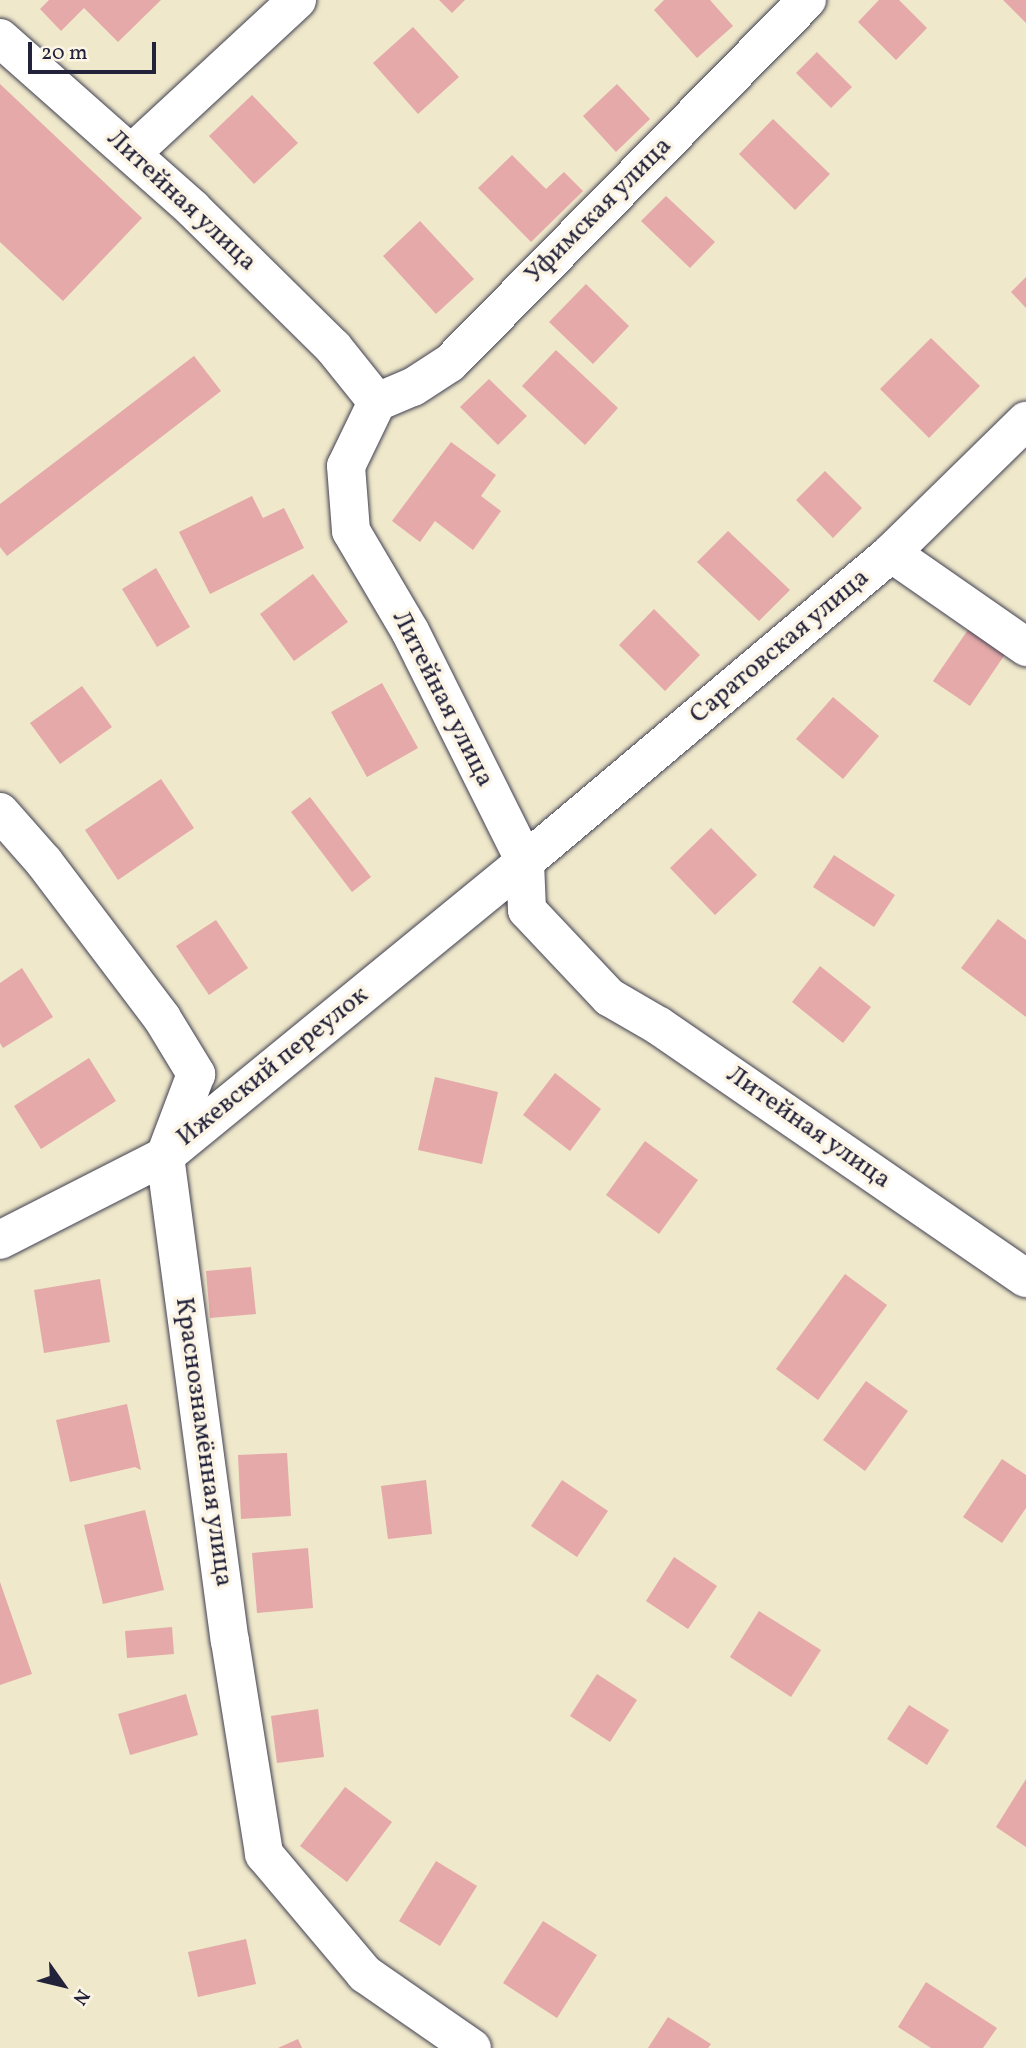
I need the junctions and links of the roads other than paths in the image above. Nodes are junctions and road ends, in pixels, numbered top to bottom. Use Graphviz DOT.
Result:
graph roads {
  1 [pos="297,0"];
  2 [pos="807,0"];
  3 [pos="0,38"];
  4 [pos="132,153"];
  5 [pos="377,402"];
  6 [pos="1026,421"];
  7 [pos="891,553"];
  8 [pos="1026,647"];
  9 [pos="0,812"];
  10 [pos="525,862"];
  11 [pos="165,1156"];
  12 [pos="0,1240"];
  13 [pos="1026,1278"];
  14 [pos="472,2048"];
  1 -- 4 [label="street"];
  2 -- 5 [label="street, Уфимская улица"];
  3 -- 4 [label="street, Литейная улица"];
  4 -- 5 [label="street, Литейная улица"];
  5 -- 10 [label="street, Литейная улица"];
  6 -- 7 [label="street, Саратовская улица"];
  7 -- 8 [label="street"];
  7 -- 10 [label="street, Саратовская улица"];
  9 -- 11 [label="street, Краснознамённая улица"];
  10 -- 11 [label="street, Ижевский переулок"];
  10 -- 13 [label="street, Литейная улица"];
  11 -- 12 [label="street, Ижевский переулок"];
  11 -- 14 [label="street, Краснознамённая улица"];
}
